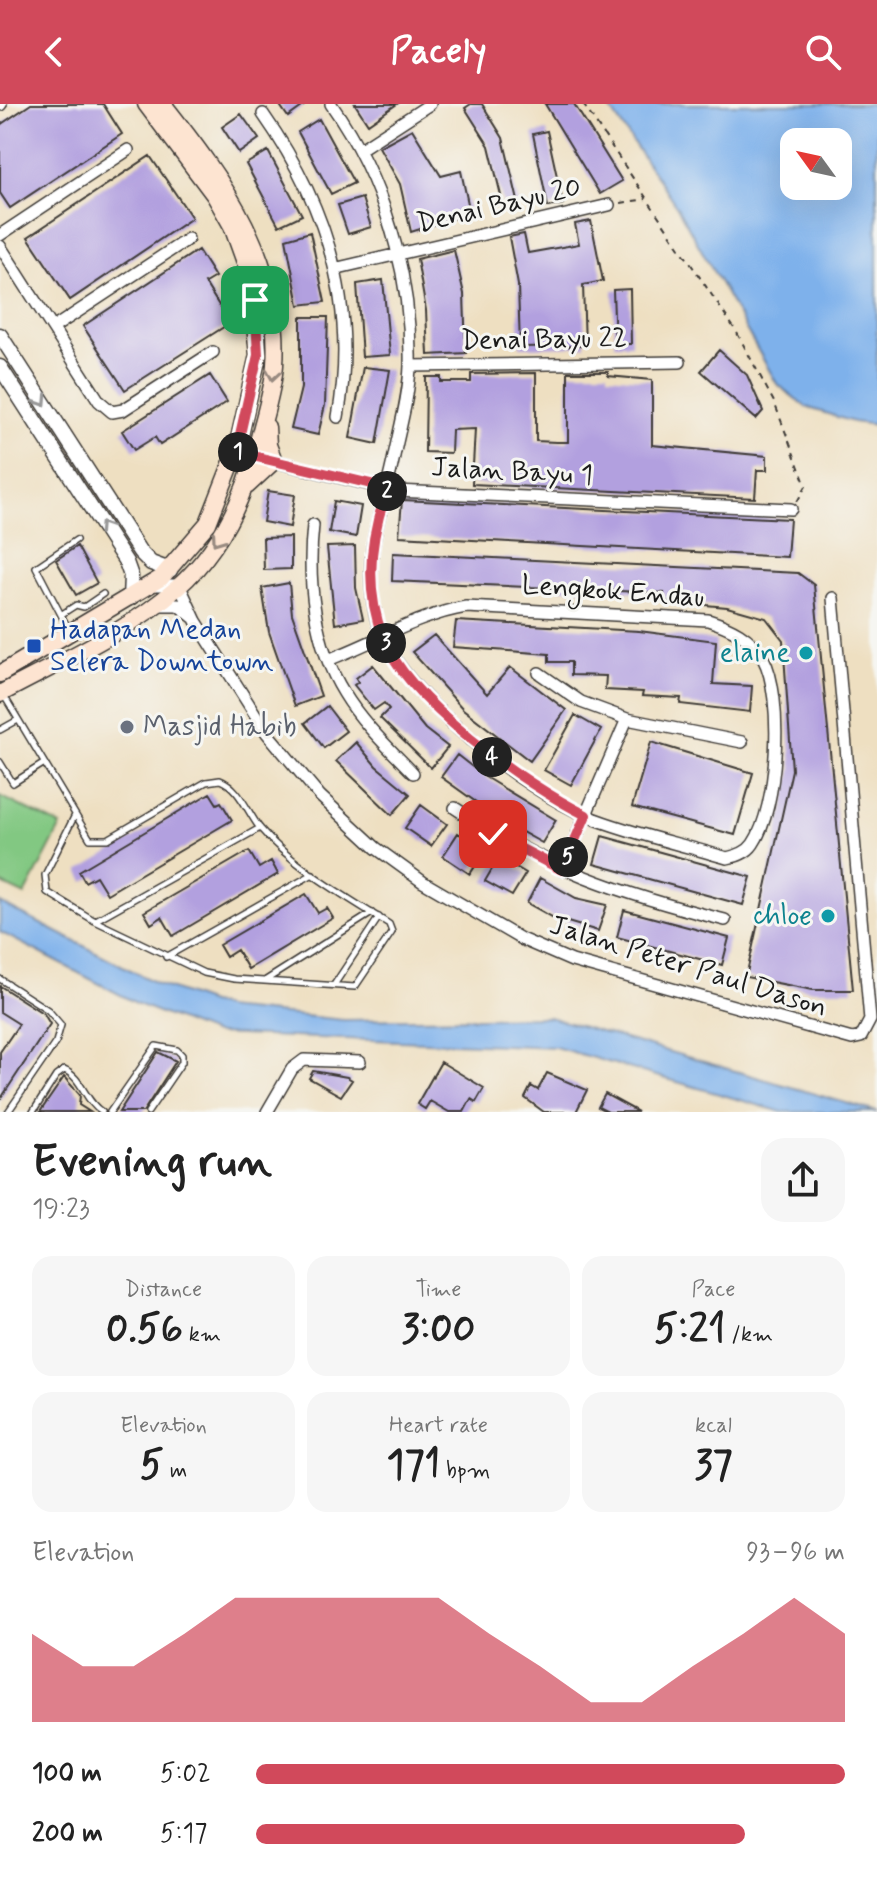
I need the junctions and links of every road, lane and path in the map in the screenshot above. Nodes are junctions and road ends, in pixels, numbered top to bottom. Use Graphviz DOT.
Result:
graph roads {
  1 [pos="146,104"];
  2 [pos="163,104"];
  3 [pos="331,104"];
  4 [pos="430,104"];
  5 [pos="583,104"];
  6 [pos="263,114"];
  7 [pos="128,150"];
  8 [pos="359,150"];
  9 [pos="647,199"];
  10 [pos="609,205"];
  11 [pos="0,235"];
  12 [pos="188,239"];
  13 [pos="0,246"];
  14 [pos="401,253"];
  15 [pos="338,268"];
  16 [pos="53,328"];
  17 [pos="0,335"];
  18 [pos="213,352"];
  19 [pos="680,362"];
  20 [pos="410,366"];
  21 [pos="0,367"];
  22 [pos="266,409"];
  23 [pos="338,417"];
  24 [pos="236,452"];
  25 [pos="255,456"];
  26 [pos="274,461"];
  27 [pos="245,487"];
  28 [pos="388,488"];
  29 [pos="791,509"];
  30 [pos="313,525"];
  31 [pos="76,540"];
  32 [pos="170,570"];
  33 [pos="153,585"];
  34 [pos="178,587"];
  35 [pos="103,594"];
  36 [pos="130,598"];
  37 [pos="833,598"];
  38 [pos="155,605"];
  39 [pos="62,614"];
  40 [pos="196,621"];
  41 [pos="71,634"];
  42 [pos="383,639"];
  43 [pos="330,659"];
  44 [pos="539,673"];
  45 [pos="0,674"];
  46 [pos="1,692"];
  47 [pos="627,719"];
  48 [pos="18,720"];
  49 [pos="0,730"];
  50 [pos="742,742"];
  51 [pos="0,762"];
  52 [pos="43,764"];
  53 [pos="413,773"];
  54 [pos="455,808"];
  55 [pos="75,815"];
  56 [pos="586,815"];
  57 [pos="260,828"];
  58 [pos="562,870"];
  59 [pos="313,874"];
  60 [pos="372,913"];
  61 [pos="379,917"];
  62 [pos="725,920"];
  63 [pos="95,921"];
  64 [pos="166,957"];
  65 [pos="0,979"];
  66 [pos="265,981"];
  67 [pos="333,986"];
  68 [pos="360,1062"];
  69 [pos="8,1112"];
  70 [pos="33,1112"];
  71 [pos="102,1112"];
  72 [pos="110,1112"];
  73 [pos="148,1112"];
  74 [pos="267,1112"];
  1 -- 24 [label="main road"];
  2 -- 22 [label="main road, one-way"];
  3 -- 8 [label="street"];
  4 -- 8 [label="street"];
  5 -- 9 [label="path"];
  6 -- 15 [label="street"];
  7 -- 11 [label="street"];
  8 -- 14 [label="street"];
  9 -- 10 [label="path"];
  9 -- 29 [label="path"];
  10 -- 14 [label="street, Denai Bayu 20"];
  12 -- 16 [label="street"];
  13 -- 16 [label="street"];
  14 -- 15 [label="street, Denai Bayu 20"];
  14 -- 20 [label="street"];
  15 -- 23 [label="street"];
  16 -- 18 [label="street"];
  17 -- 32 [label="street, one-way"];
  19 -- 20 [label="street, Denai Bayu 22"];
  20 -- 28 [label="street"];
  36 -- 21 [label="street, one-way"];
  22 -- 25 [label="main road"];
  22 -- 26 [label="main road"];
  24 -- 25 [label="street, Jalan Bayu 1"];
  24 -- 32 [label="main road"];
  25 -- 26 [label="street, Jalan Bayu 1"];
  25 -- 27 [label="main road"];
  26 -- 27 [label="main road"];
  26 -- 28 [label="street, Jalan Bayu 1"];
  27 -- 34 [label="main road, one-way"];
  28 -- 29 [label="street, Jalan Bayu 1"];
  28 -- 42 [label="street"];
  30 -- 43 [label="street"];
  31 -- 39 [label="lane"];
  32 -- 33 [label="main road"];
  33 -- 34 [label="street"];
  33 -- 36 [label="main road"];
  34 -- 38 [label="main road"];
  34 -- 40 [label="street, Jalan Peter Paul Dason"];
  35 -- 39 [label="lane"];
  36 -- 41 [label="main road"];
  37 -- 40 [label="street, Jalan Peter Paul Dason"];
  38 -- 40 [label="street"];
  38 -- 46 [label="main road"];
  39 -- 41 [label="lane"];
  41 -- 45 [label="main road"];
  42 -- 43 [label="street, Lengkok Endau"];
  42 -- 56 [label="street"];
  42 -- 56 [label="street, Lengkok Endau"];
  43 -- 53 [label="street"];
  44 -- 47 [label="street"];
  46 -- 48 [label="lane"];
  47 -- 50 [label="street"];
  47 -- 56 [label="street"];
  48 -- 49 [label="lane"];
  48 -- 52 [label="lane"];
  51 -- 52 [label="lane"];
  52 -- 55 [label="lane"];
  54 -- 58 [label="street"];
  55 -- 57 [label="lane"];
  55 -- 63 [label="lane"];
  56 -- 58 [label="street"];
  57 -- 59 [label="lane"];
  57 -- 63 [label="lane"];
  58 -- 62 [label="street"];
  59 -- 60 [label="lane"];
  59 -- 64 [label="lane"];
  60 -- 61 [label="lane"];
  60 -- 66 [label="lane"];
  61 -- 67 [label="lane"];
  61 -- 67 [label="lane"];
  63 -- 64 [label="lane"];
  64 -- 66 [label="lane"];
  65 -- 69 [label="lane"];
  66 -- 67 [label="lane"];
  68 -- 74 [label="street"];
  70 -- 71 [label="lane"];
  72 -- 73 [label="lane"];
}
